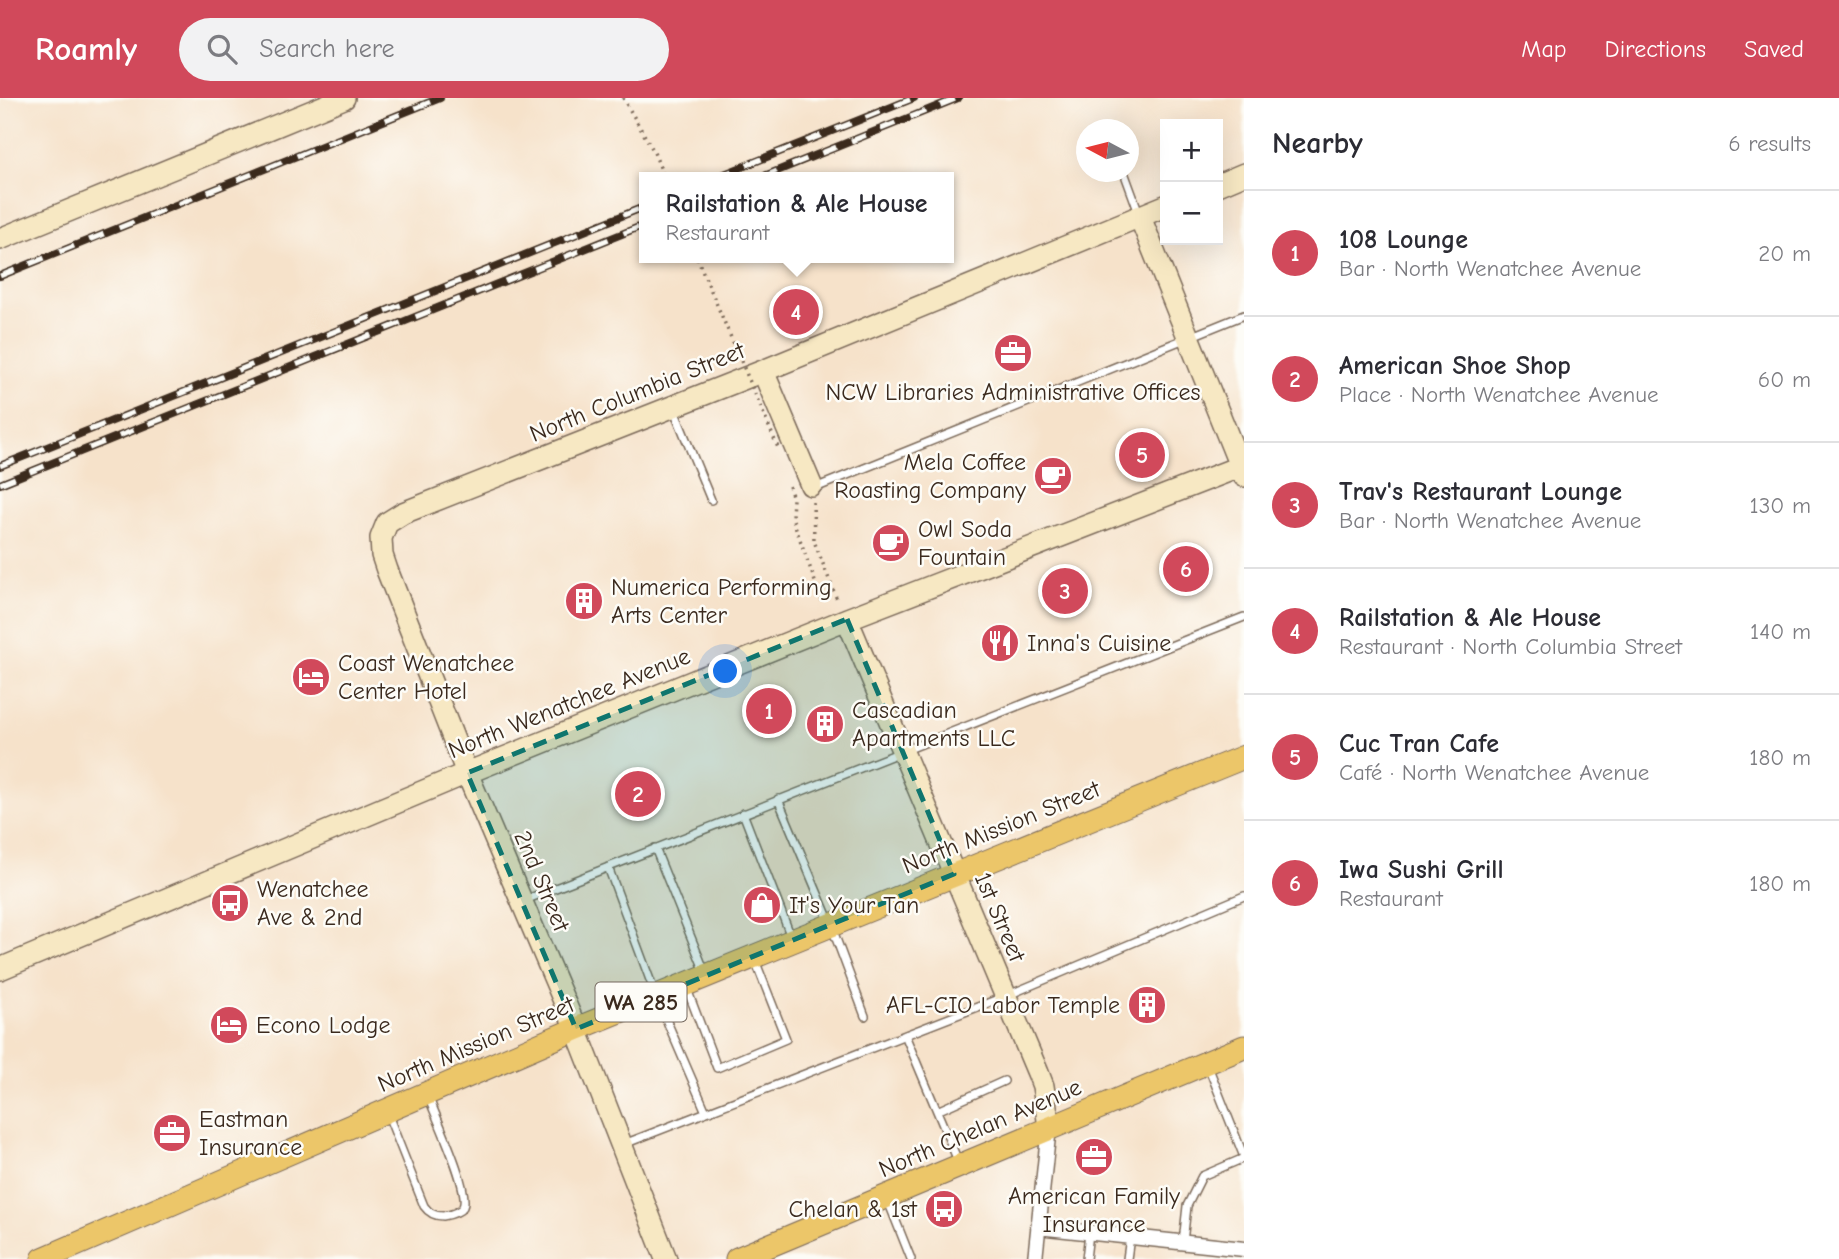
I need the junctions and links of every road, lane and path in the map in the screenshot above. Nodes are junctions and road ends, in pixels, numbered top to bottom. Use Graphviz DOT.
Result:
graph roads {
  1 [pos="344,98"];
  2 [pos="623,98"];
  3 [pos="662,172"];
  4 [pos="1244,174"];
  5 [pos="1128,182"];
  6 [pos="1223,183"];
  7 [pos="1160,208"];
  8 [pos="1140,217"];
  9 [pos="0,239"];
  10 [pos="699,263"];
  11 [pos="1244,315"];
  12 [pos="1189,338"];
  13 [pos="763,371"];
  14 [pos="672,406"];
  15 [pos="782,462"];
  16 [pos="1243,469"];
  17 [pos="786,474"];
  18 [pos="811,487"];
  19 [pos="711,500"];
  20 [pos="387,523"];
  21 [pos="822,601"];
  22 [pos="1244,617"];
  23 [pos="847,619"];
  24 [pos="902,750"];
  25 [pos="1244,757"];
  26 [pos="467,773"];
  27 [pos="778,799"];
  28 [pos="743,813"];
  29 [pos="656,848"];
  30 [pos="608,867"];
  31 [pos="954,874"];
  32 [pos="1244,896"];
  33 [pos="522,901"];
  34 [pos="831,925"];
  35 [pos="792,941"];
  36 [pos="753,957"];
  37 [pos="0,969"];
  38 [pos="706,975"];
  39 [pos="685,984"];
  40 [pos="656,996"];
  41 [pos="1006,996"];
  42 [pos="865,1016"];
  43 [pos="576,1029"];
  44 [pos="905,1035"];
  45 [pos="1244,1047"];
  46 [pos="1206,1063"];
  47 [pos="1004,1081"];
  48 [pos="426,1093"];
  49 [pos="387,1111"];
  50 [pos="937,1111"];
  51 [pos="706,1112"];
  52 [pos="1049,1128"];
  53 [pos="621,1145"];
  54 [pos="1244,1158"];
  55 [pos="959,1165"];
  56 [pos="886,1196"];
  57 [pos="1038,1227"];
  58 [pos="1088,1232"];
  59 [pos="1130,1237"];
  60 [pos="1183,1243"];
  61 [pos="1244,1249"];
  62 [pos="46,1258"];
  63 [pos="666,1259"];
  64 [pos="737,1259"];
  65 [pos="911,1259"];
  66 [pos="1035,1259"];
  67 [pos="1086,1259"];
  68 [pos="1127,1259"];
  1 -- 9 [label="street"];
  2 -- 3 [label="path"];
  4 -- 6 [label="street"];
  5 -- 8 [label="lane"];
  7 -- 8 [label="street, North Columbia Street"];
  8 -- 12 [label="street"];
  8 -- 13 [label="street, North Columbia Street"];
  10 -- 15 [label="path, bridge"];
  11 -- 12 [label="lane"];
  12 -- 16 [label="street"];
  12 -- 18 [label="lane"];
  13 -- 14 [label="street, North Columbia Street"];
  13 -- 18 [label="street"];
  14 -- 19 [label="lane"];
  14 -- 20 [label="street, North Columbia Street"];
  16 -- 23 [label="street, North Wenatchee Avenue"];
  17 -- 21 [label="path"];
  18 -- 23 [label="path"];
  20 -- 26 [label="street, 2nd Street"];
  22 -- 24 [label="lane"];
  23 -- 24 [label="street, 1st Street"];
  23 -- 26 [label="street, North Wenatchee Avenue"];
  24 -- 27 [label="lane"];
  24 -- 31 [label="street, 1st Street"];
  25 -- 31 [label="main road, North Mission Street / WA 285"];
  26 -- 33 [label="street, 2nd Street"];
  26 -- 37 [label="street, North Wenatchee Avenue"];
  27 -- 28 [label="lane"];
  27 -- 34 [label="lane"];
  28 -- 29 [label="lane"];
  28 -- 35 [label="lane"];
  29 -- 30 [label="lane"];
  29 -- 38 [label="lane"];
  30 -- 33 [label="lane"];
  30 -- 40 [label="lane"];
  31 -- 34 [label="main road, North Mission Street / WA 285"];
  31 -- 41 [label="street, 1st Street"];
  32 -- 41 [label="lane"];
  33 -- 43 [label="street, 2nd Street"];
  34 -- 35 [label="main road, North Mission Street / WA 285"];
  34 -- 42 [label="lane"];
  35 -- 36 [label="main road, North Mission Street / WA 285"];
  36 -- 38 [label="main road, North Mission Street / WA 285"];
  36 -- 39 [label="lane"];
  38 -- 39 [label="main road, North Mission Street / WA 285"];
  39 -- 40 [label="main road, North Mission Street / WA 285"];
  40 -- 43 [label="main road, North Mission Street / WA 285"];
  40 -- 51 [label="lane"];
  41 -- 44 [label="lane"];
  41 -- 52 [label="street, 1st Street"];
  43 -- 48 [label="main road, North Mission Street / WA 285"];
  43 -- 53 [label="street, 2nd Street"];
  44 -- 50 [label="lane"];
  44 -- 51 [label="lane"];
  45 -- 46 [label="main road, North Chelan Avenue"];
  46 -- 52 [label="main road, North Chelan Avenue"];
  46 -- 54 [label="lane"];
  47 -- 50 [label="lane"];
  48 -- 49 [label="main road, North Mission Street / WA 285"];
  48 -- 49 [label="lane"];
  49 -- 62 [label="main road, North Mission Street / WA 285"];
  50 -- 55 [label="lane"];
  51 -- 53 [label="lane"];
  52 -- 55 [label="main road, North Chelan Avenue"];
  52 -- 57 [label="street, 1st Street"];
  53 -- 63 [label="street, 2nd Street"];
  54 -- 60 [label="lane"];
  55 -- 56 [label="main road, North Chelan Avenue"];
  56 -- 64 [label="main road, North Chelan Avenue"];
  56 -- 65 [label="lane"];
  57 -- 58 [label="street"];
  57 -- 66 [label="street, 1st Street"];
  58 -- 59 [label="street"];
  58 -- 67 [label="lane"];
  59 -- 60 [label="street"];
  59 -- 68 [label="lane"];
  60 -- 61 [label="street"];
}
